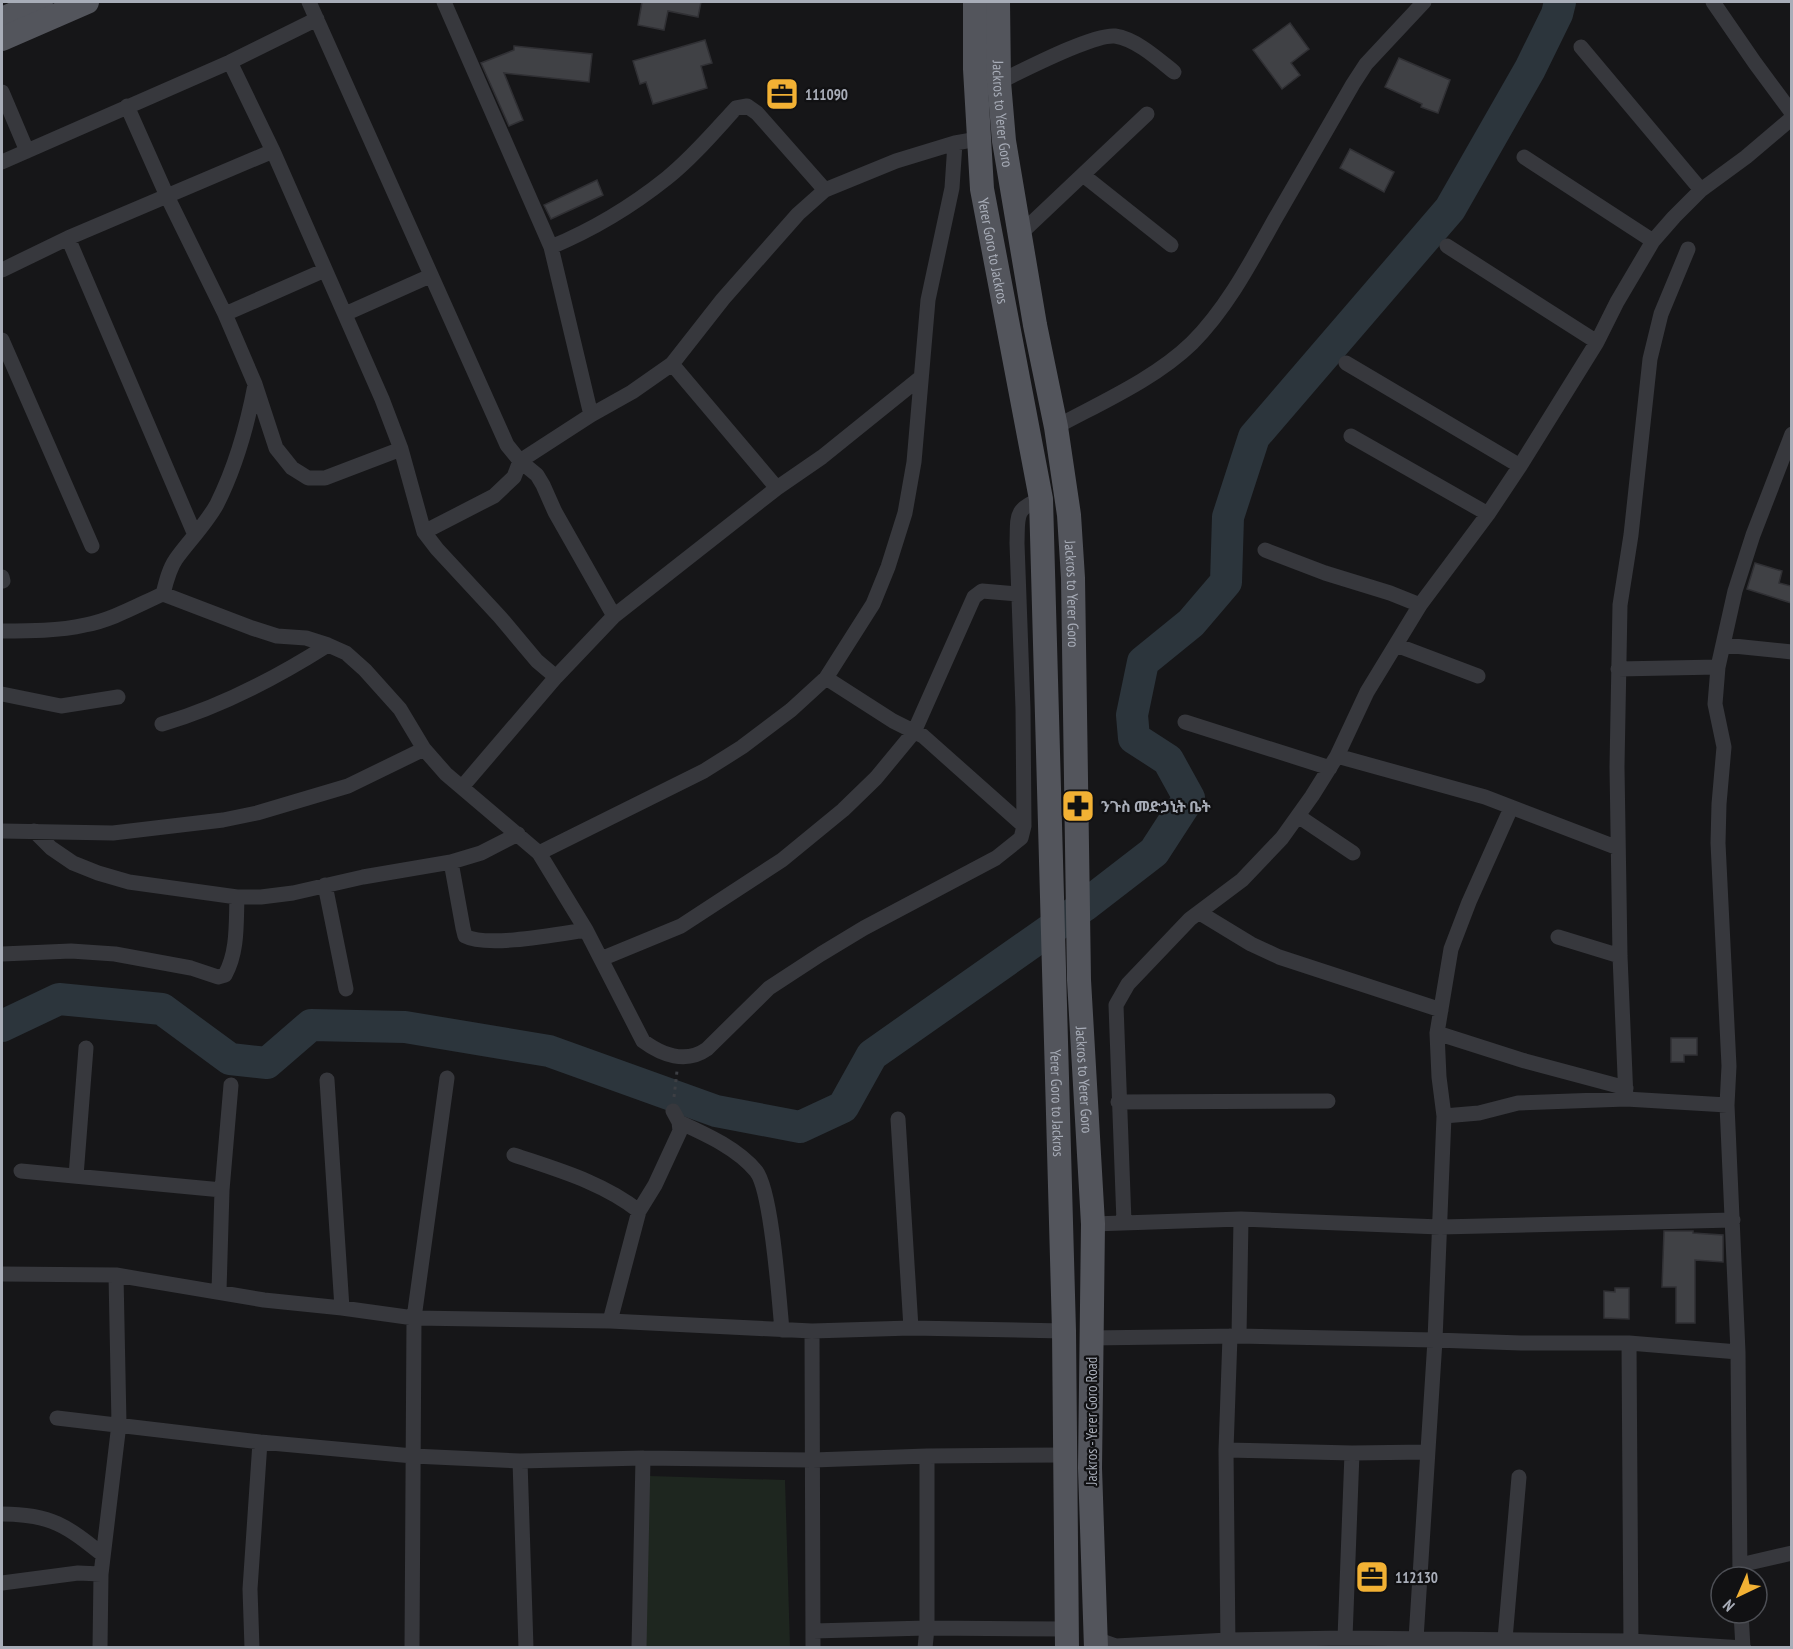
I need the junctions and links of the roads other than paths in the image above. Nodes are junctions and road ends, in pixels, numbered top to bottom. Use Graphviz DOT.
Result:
graph roads {
  1 [pos="41,2"];
  2 [pos="87,2"];
  3 [pos="309,2"];
  4 [pos="444,2"];
  5 [pos="975,2"];
  6 [pos="998,2"];
  7 [pos="1425,2"];
  8 [pos="1713,2"];
  9 [pos="2,19"];
  10 [pos="317,19"];
  11 [pos="2,39"];
  12 [pos="1581,47"];
  13 [pos="230,62"];
  14 [pos="1174,72"];
  15 [pos="999,82"];
  16 [pos="2,92"];
  17 [pos="127,106"];
  18 [pos="1791,113"];
  19 [pos="1148,114"];
  20 [pos="1791,118"];
  21 [pos="967,141"];
  22 [pos="27,151"];
  23 [pos="273,151"];
  24 [pos="1524,156"];
  25 [pos="2,162"];
  26 [pos="1083,175"];
  27 [pos="825,190"];
  28 [pos="1701,190"];
  29 [pos="167,196"];
  30 [pos="1019,235"];
  31 [pos="68,238"];
  32 [pos="1653,241"];
  33 [pos="1172,245"];
  34 [pos="1447,246"];
  35 [pos="551,247"];
  36 [pos="1688,249"];
  37 [pos="2,270"];
  38 [pos="325,270"];
  39 [pos="430,276"];
  40 [pos="225,314"];
  41 [pos="345,314"];
  42 [pos="2,340"];
  43 [pos="1597,342"];
  44 [pos="1346,363"];
  45 [pos="672,364"];
  46 [pos="920,378"];
  47 [pos="255,384"];
  48 [pos="591,415"];
  49 [pos="1791,434"];
  50 [pos="1351,436"];
  51 [pos="1057,437"];
  52 [pos="401,449"];
  53 [pos="520,461"];
  54 [pos="1520,466"];
  55 [pos="777,488"];
  56 [pos="1041,499"];
  57 [pos="1488,514"];
  58 [pos="424,532"];
  59 [pos="195,535"];
  60 [pos="92,546"];
  61 [pos="1265,550"];
  62 [pos="163,594"];
  63 [pos="1018,594"];
  64 [pos="1420,605"];
  65 [pos="614,616"];
  66 [pos="2,631"];
  67 [pos="328,645"];
  68 [pos="1396,645"];
  69 [pos="1724,645"];
  70 [pos="1791,652"];
  71 [pos="1718,667"];
  72 [pos="1618,669"];
  73 [pos="1478,676"];
  74 [pos="556,677"];
  75 [pos="826,678"];
  76 [pos="2,694"];
  77 [pos="118,698"];
  78 [pos="1185,722"];
  79 [pos="162,724"];
  80 [pos="914,732"];
  81 [pos="424,749"];
  82 [pos="1333,762"];
  83 [pos="462,787"];
  84 [pos="1511,808"];
  85 [pos="1298,816"];
  86 [pos="1023,826"];
  87 [pos="2,831"];
  88 [pos="34,831"];
  89 [pos="518,834"];
  90 [pos="1618,848"];
  91 [pos="1353,852"];
  92 [pos="539,854"];
  93 [pos="451,862"];
  94 [pos="325,885"];
  95 [pos="237,897"];
  96 [pos="1200,913"];
  97 [pos="586,930"];
  98 [pos="1558,937"];
  99 [pos="2,954"];
  100 [pos="1620,956"];
  101 [pos="601,959"];
  102 [pos="346,990"];
  103 [pos="1441,1010"];
  104 [pos="1437,1033"];
  105 [pos="86,1048"];
  106 [pos="447,1078"];
  107 [pos="327,1080"];
  108 [pos="231,1085"];
  109 [pos="1626,1093"];
  110 [pos="1328,1101"];
  111 [pos="1118,1102"];
  112 [pos="1727,1105"];
  113 [pos="1444,1116"];
  114 [pos="898,1119"];
  115 [pos="514,1155"];
  116 [pos="21,1171"];
  117 [pos="76,1176"];
  118 [pos="222,1190"];
  119 [pos="1091,1193"];
  120 [pos="639,1211"];
  121 [pos="1241,1220"];
  122 [pos="1733,1220"];
  123 [pos="1124,1222"];
  124 [pos="1093,1224"];
  125 [pos="1440,1227"];
  126 [pos="2,1274"];
  127 [pos="116,1275"];
  128 [pos="219,1291"];
  129 [pos="342,1308"];
  130 [pos="414,1318"];
  131 [pos="610,1321"];
  132 [pos="911,1328"];
  133 [pos="782,1330"];
  134 [pos="812,1331"];
  135 [pos="1064,1331"];
  136 [pos="1234,1336"];
  137 [pos="1090,1338"];
  138 [pos="1435,1340"];
  139 [pos="1629,1343"];
  140 [pos="1738,1352"];
  141 [pos="57,1418"];
  142 [pos="119,1424"];
  143 [pos="260,1442"];
  144 [pos="1226,1450"];
  145 [pos="1427,1452"];
  146 [pos="1352,1453"];
  147 [pos="1065,1455"];
  148 [pos="413,1456"];
  149 [pos="927,1456"];
  150 [pos="643,1458"];
  151 [pos="520,1461"];
  152 [pos="813,1461"];
  153 [pos="1519,1477"];
  154 [pos="2,1514"];
  155 [pos="1791,1553"];
  156 [pos="103,1556"];
  157 [pos="1740,1565"];
  158 [pos="1757,1565"];
  159 [pos="101,1574"];
  160 [pos="2,1583"];
  161 [pos="1742,1625"];
  162 [pos="927,1628"];
  163 [pos="813,1631"];
  164 [pos="1067,1638"];
  165 [pos="1345,1638"];
  166 [pos="1416,1639"];
  167 [pos="1505,1639"];
  168 [pos="1096,1643"];
  169 [pos="1228,1644"];
  170 [pos="1631,1644"];
  171 [pos="100,1647"];
  172 [pos="252,1647"];
  173 [pos="412,1647"];
  174 [pos="526,1647"];
  175 [pos="639,1647"];
  176 [pos="813,1647"];
  177 [pos="926,1647"];
  178 [pos="1743,1647"];
  1 -- 9 [label="main road"];
  2 -- 11 [label="main road"];
  3 -- 10 [label="street"];
  4 -- 35 [label="street"];
  5 -- 21 [label="main road, Yerer Goro to Jackros"];
  6 -- 15 [label="main road, Jackros to Yerer Goro"];
  7 -- 51 [label="street"];
  8 -- 18 [label="street"];
  10 -- 13 [label="street"];
  10 -- 39 [label="street"];
  12 -- 28 [label="street"];
  13 -- 17 [label="street"];
  13 -- 23 [label="street"];
  14 -- 15 [label="street"];
  15 -- 30 [label="main road, Jackros to Yerer Goro"];
  16 -- 22 [label="street"];
  17 -- 22 [label="street"];
  17 -- 29 [label="street"];
  19 -- 26 [label="street"];
  20 -- 28 [label="street"];
  21 -- 27 [label="street"];
  21 -- 46 [label="street"];
  21 -- 56 [label="main road, Yerer Goro to Jackros"];
  22 -- 25 [label="street"];
  23 -- 29 [label="street"];
  23 -- 38 [label="street"];
  24 -- 32 [label="street"];
  26 -- 30 [label="street"];
  26 -- 33 [label="street"];
  27 -- 35 [label="street"];
  27 -- 45 [label="street"];
  28 -- 32 [label="street"];
  29 -- 31 [label="street"];
  29 -- 40 [label="street"];
  30 -- 51 [label="main road, Jackros to Yerer Goro"];
  31 -- 37 [label="street"];
  31 -- 59 [label="street"];
  32 -- 43 [label="street"];
  34 -- 43 [label="street"];
  35 -- 48 [label="street"];
  36 -- 72 [label="street"];
  38 -- 40 [label="street"];
  38 -- 41 [label="street"];
  39 -- 41 [label="street"];
  39 -- 53 [label="street"];
  40 -- 47 [label="street"];
  41 -- 52 [label="street"];
  42 -- 60 [label="street"];
  43 -- 54 [label="street"];
  44 -- 54 [label="street"];
  45 -- 48 [label="street"];
  45 -- 55 [label="street"];
  46 -- 55 [label="street"];
  46 -- 75 [label="street"];
  47 -- 52 [label="street"];
  47 -- 59 [label="street"];
  48 -- 53 [label="street"];
  49 -- 69 [label="street"];
  50 -- 57 [label="street"];
  51 -- 119 [label="main road, Jackros to Yerer Goro"];
  52 -- 58 [label="street"];
  53 -- 58 [label="street"];
  53 -- 65 [label="street"];
  54 -- 57 [label="street"];
  55 -- 65 [label="street"];
  56 -- 63 [label="street"];
  56 -- 135 [label="main road, Yerer Goro to Jackros"];
  57 -- 64 [label="street"];
  58 -- 74 [label="street"];
  59 -- 62 [label="street"];
  61 -- 64 [label="street"];
  62 -- 66 [label="street"];
  62 -- 67 [label="street"];
  63 -- 80 [label="street"];
  63 -- 86 [label="street"];
  64 -- 68 [label="street"];
  65 -- 74 [label="street"];
  67 -- 79 [label="street"];
  67 -- 81 [label="street"];
  68 -- 73 [label="street"];
  68 -- 82 [label="street"];
  69 -- 70 [label="street"];
  69 -- 71 [label="street"];
  71 -- 72 [label="street"];
  71 -- 112 [label="street"];
  72 -- 90 [label="street"];
  74 -- 83 [label="street"];
  75 -- 80 [label="street"];
  75 -- 92 [label="street"];
  76 -- 77 [label="street"];
  78 -- 82 [label="street"];
  80 -- 86 [label="street"];
  80 -- 101 [label="street"];
  81 -- 83 [label="street"];
  81 -- 88 [label="street"];
  82 -- 84 [label="street"];
  82 -- 85 [label="street"];
  83 -- 89 [label="street"];
  84 -- 90 [label="street"];
  84 -- 103 [label="street"];
  85 -- 91 [label="street"];
  85 -- 96 [label="street"];
  86 -- 101 [label="street"];
  87 -- 88 [label="street"];
  88 -- 95 [label="street"];
  89 -- 92 [label="street"];
  89 -- 93 [label="street"];
  90 -- 100 [label="street"];
  92 -- 97 [label="street"];
  93 -- 94 [label="street"];
  93 -- 97 [label="street"];
  94 -- 95 [label="street"];
  94 -- 102 [label="street"];
  95 -- 99 [label="street"];
  96 -- 103 [label="street"];
  96 -- 111 [label="street"];
  97 -- 101 [label="street"];
  98 -- 100 [label="street"];
  100 -- 109 [label="street"];
  103 -- 104 [label="street"];
  104 -- 109 [label="street"];
  104 -- 113 [label="street"];
  105 -- 117 [label="street"];
  106 -- 130 [label="street"];
  107 -- 129 [label="street"];
  108 -- 118 [label="street"];
  109 -- 112 [label="street"];
  109 -- 113 [label="street"];
  110 -- 111 [label="street"];
  111 -- 123 [label="street"];
  112 -- 122 [label="street"];
  113 -- 125 [label="street"];
  114 -- 132 [label="street"];
  115 -- 120 [label="street"];
  116 -- 117 [label="street"];
  117 -- 118 [label="street"];
  118 -- 128 [label="street"];
  119 -- 124 [label="main road, Jackros - Yerer Goro Road"];
  120 -- 131 [label="street"];
  120 -- 133 [label="street"];
  121 -- 123 [label="street"];
  121 -- 125 [label="street"];
  121 -- 136 [label="street"];
  122 -- 125 [label="street"];
  122 -- 140 [label="street"];
  123 -- 124 [label="street"];
  124 -- 137 [label="main road, Jackros - Yerer Goro Road"];
  125 -- 138 [label="street"];
  126 -- 127 [label="street"];
  127 -- 128 [label="street"];
  127 -- 142 [label="street"];
  128 -- 129 [label="street"];
  129 -- 130 [label="street"];
  130 -- 131 [label="street"];
  130 -- 148 [label="street"];
  131 -- 133 [label="street"];
  132 -- 134 [label="street"];
  132 -- 135 [label="street"];
  133 -- 134 [label="street"];
  134 -- 152 [label="street"];
  135 -- 147 [label="main road, Yerer Goro to Jackros"];
  136 -- 137 [label="street"];
  136 -- 138 [label="street"];
  136 -- 144 [label="street"];
  137 -- 168 [label="main road, Jackros - Yerer Goro Road"];
  138 -- 139 [label="street"];
  138 -- 145 [label="street"];
  139 -- 140 [label="street"];
  139 -- 170 [label="street"];
  140 -- 157 [label="street"];
  141 -- 142 [label="street"];
  142 -- 143 [label="street"];
  142 -- 156 [label="street"];
  143 -- 148 [label="street"];
  143 -- 172 [label="street"];
  144 -- 146 [label="street"];
  144 -- 169 [label="street"];
  145 -- 146 [label="street"];
  145 -- 166 [label="street"];
  146 -- 165 [label="street"];
  147 -- 149 [label="street"];
  147 -- 164 [label="main road, Yerer Goro to Jackros"];
  148 -- 151 [label="street"];
  148 -- 173 [label="street"];
  149 -- 152 [label="street"];
  149 -- 162 [label="street"];
  150 -- 151 [label="street"];
  150 -- 152 [label="street"];
  150 -- 175 [label="street"];
  151 -- 174 [label="street"];
  152 -- 163 [label="street"];
  153 -- 167 [label="street"];
  154 -- 156 [label="street"];
  155 -- 158 [label="street"];
  156 -- 159 [label="street"];
  159 -- 160 [label="street"];
  159 -- 171 [label="street"];
  161 -- 178 [label="street"];
  162 -- 163 [label="street"];
  162 -- 164 [label="street"];
  162 -- 177 [label="street"];
  163 -- 176 [label="street"];
  165 -- 166 [label="street"];
  165 -- 169 [label="street"];
  166 -- 167 [label="street"];
  167 -- 170 [label="street"];
  168 -- 169 [label="street"];
  170 -- 178 [label="street"];
}
